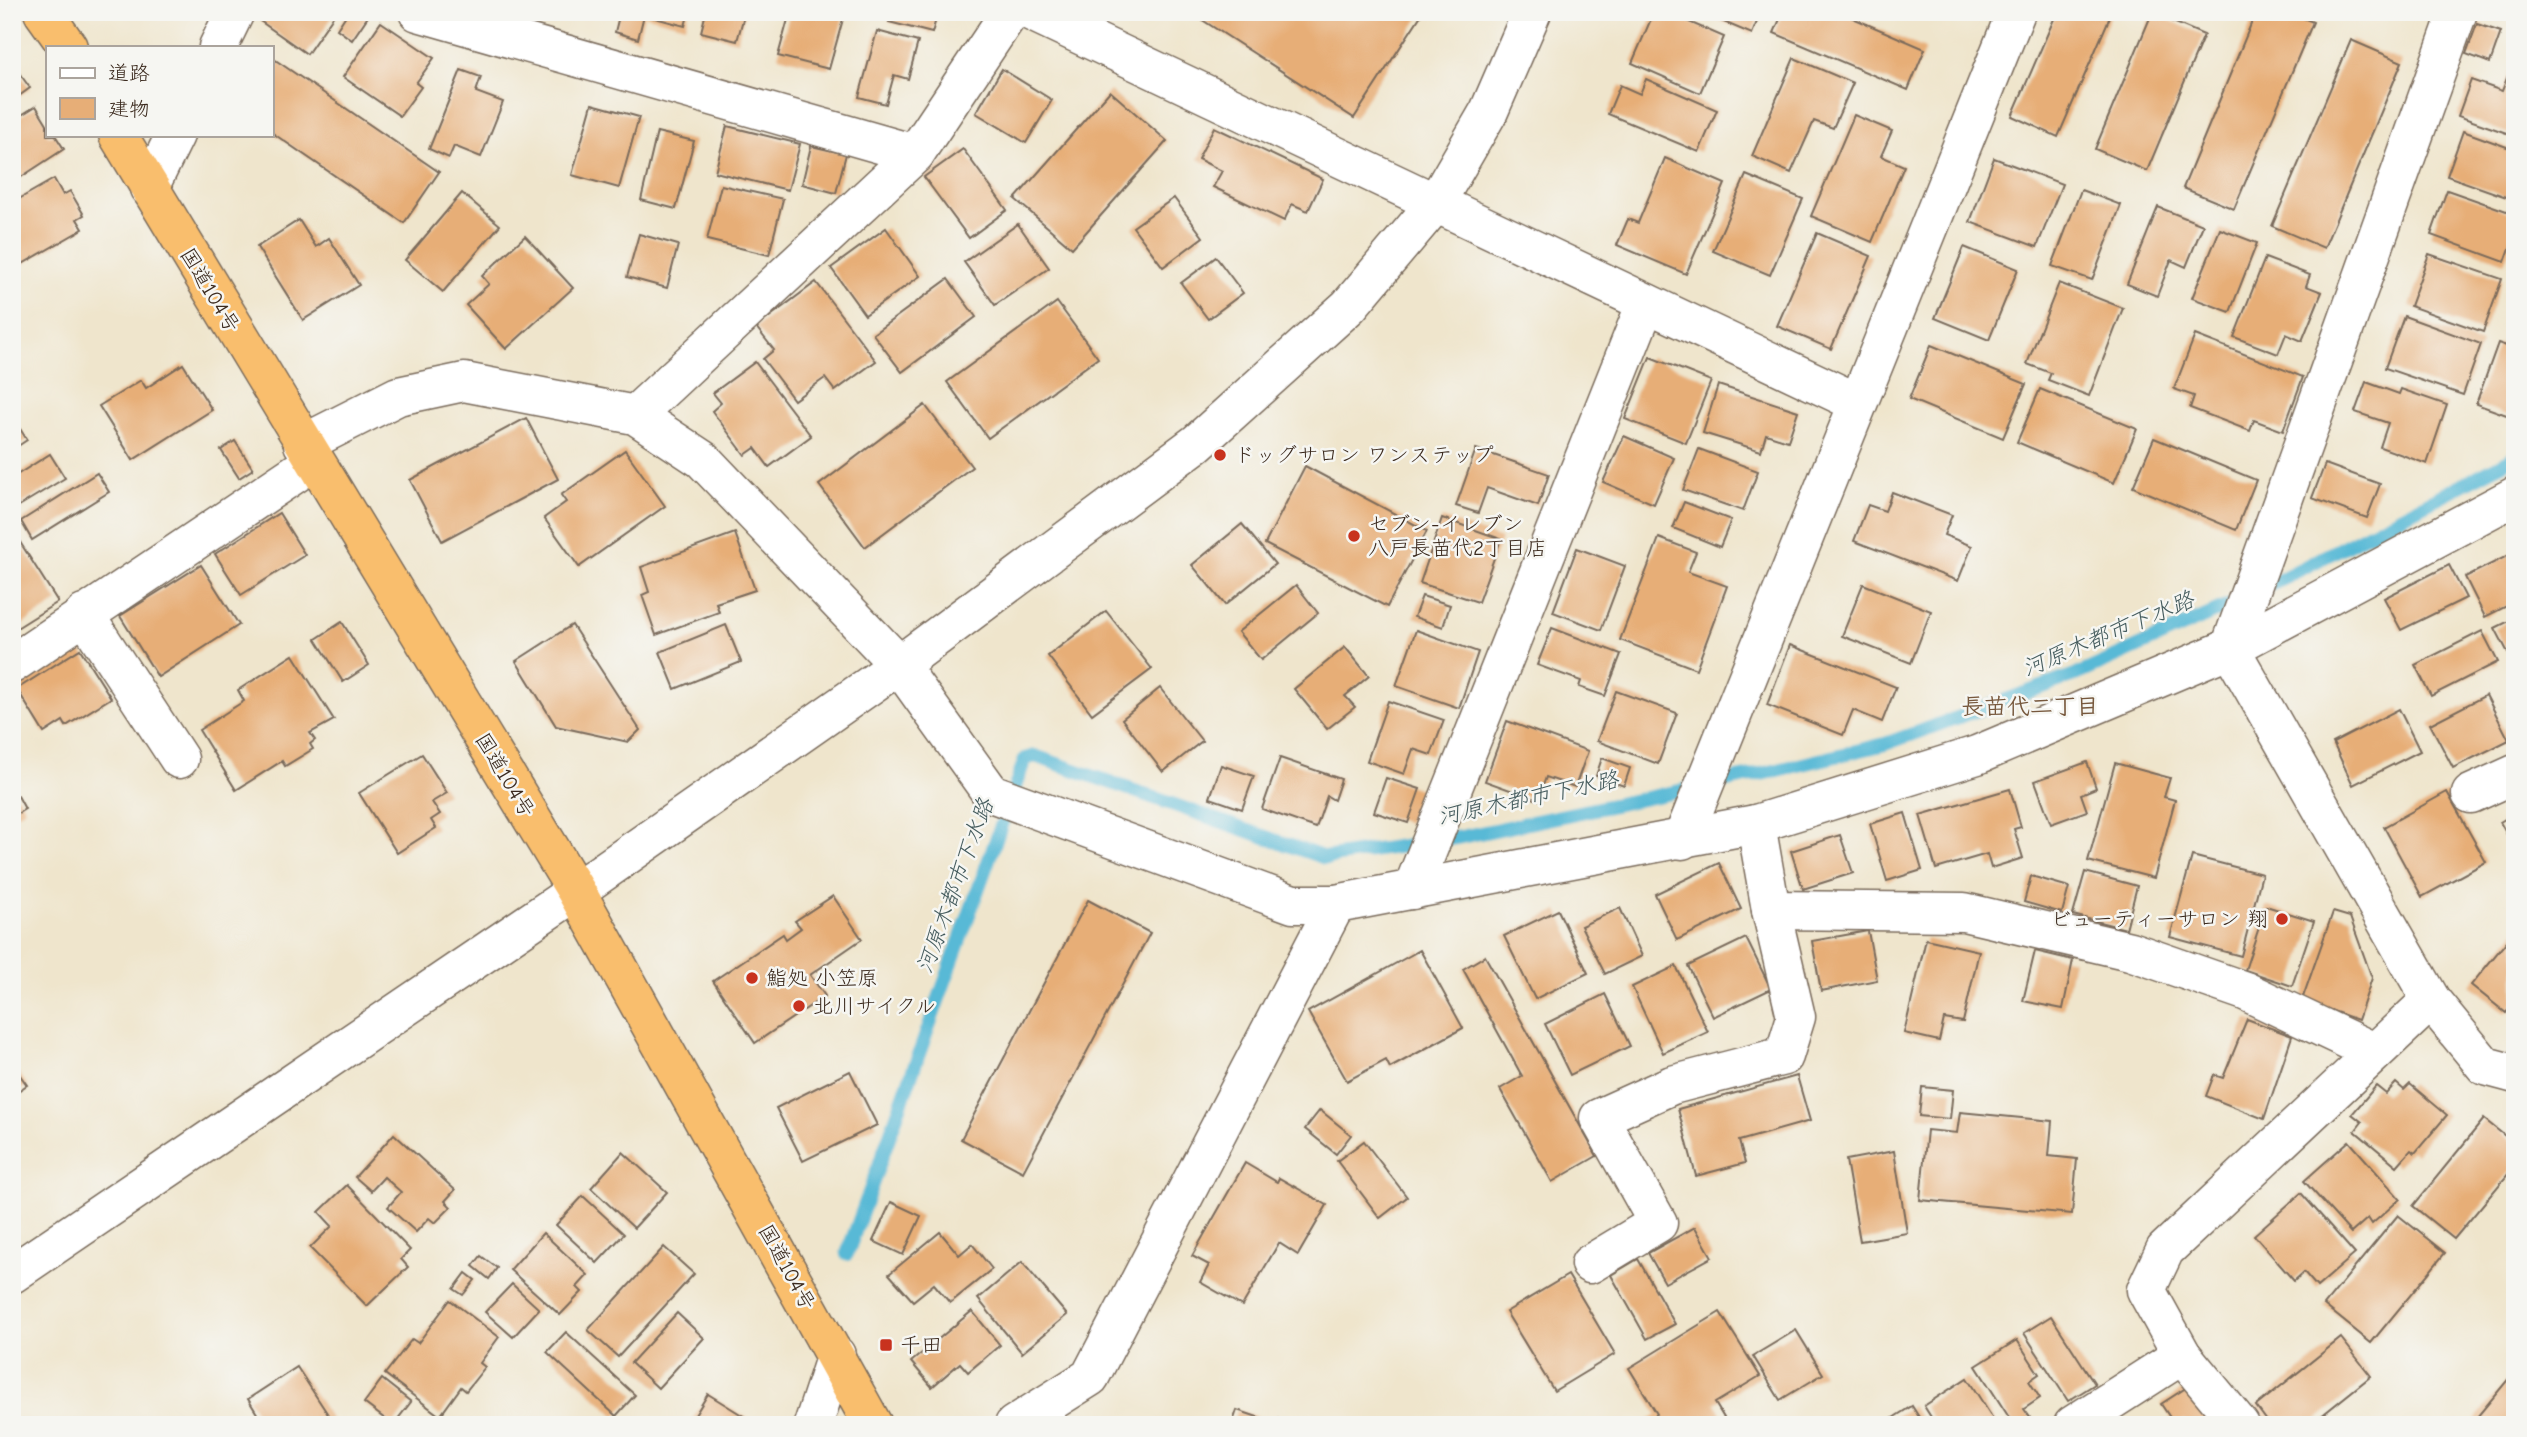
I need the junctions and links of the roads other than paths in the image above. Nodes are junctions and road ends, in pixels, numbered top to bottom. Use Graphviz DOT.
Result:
graph roads {
  1 [pos="43,12"];
  2 [pos="235,12"];
  3 [pos="418,12"];
  4 [pos="1010,12"];
  5 [pos="1032,12"];
  6 [pos="1532,12"];
  7 [pos="2016,12"];
  8 [pos="2459,12"];
  9 [pos="67,46"];
  10 [pos="218,46"];
  11 [pos="119,136"];
  12 [pos="175,136"];
  13 [pos="915,154"];
  14 [pos="149,188"];
  15 [pos="1435,204"];
  16 [pos="1646,303"];
  17 [pos="1856,402"];
  18 [pos="635,415"];
  19 [pos="308,453"];
  20 [pos="2514,497"];
  21 [pos="84,614"];
  22 [pos="2230,648"];
  23 [pos="12,663"];
  24 [pos="899,665"];
  25 [pos="179,758"];
  26 [pos="2515,774"];
  27 [pos="2471,794"];
  28 [pos="1756,824"];
  29 [pos="1682,840"];
  30 [pos="1412,890"];
  31 [pos="576,891"];
  32 [pos="1336,904"];
  33 [pos="1771,909"];
  34 [pos="2431,1000"];
  35 [pos="2374,1052"];
  36 [pos="2515,1073"];
  37 [pos="1590,1264"];
  38 [pos="12,1274"];
  39 [pos="836,1355"];
  40 [pos="2182,1355"];
  41 [pos="813,1425"];
  42 [pos="873,1425"];
  43 [pos="1014,1425"];
  44 [pos="2073,1425"];
  45 [pos="2240,1425"];
  1 -- 9 [label="highway"];
  2 -- 10 [label="street"];
  3 -- 13 [label="street"];
  4 -- 13 [label="street"];
  5 -- 15 [label="street"];
  6 -- 15 [label="street"];
  7 -- 17 [label="street"];
  8 -- 22 [label="street"];
  11 -- 14 [label="highway, 国道104号"];
  12 -- 14 [label="street"];
  13 -- 18 [label="street"];
  14 -- 19 [label="highway, 国道104号"];
  15 -- 16 [label="street"];
  15 -- 24 [label="street"];
  16 -- 17 [label="street"];
  16 -- 30 [label="street"];
  17 -- 29 [label="street"];
  18 -- 19 [label="street"];
  18 -- 24 [label="street"];
  19 -- 21 [label="street"];
  19 -- 31 [label="highway, 国道104号"];
  20 -- 22 [label="street"];
  21 -- 23 [label="street"];
  21 -- 25 [label="street"];
  22 -- 28 [label="street"];
  22 -- 34 [label="street"];
  24 -- 31 [label="street"];
  24 -- 32 [label="street"];
  26 -- 27 [label="street"];
  28 -- 29 [label="street"];
  28 -- 33 [label="street"];
  29 -- 30 [label="street"];
  30 -- 32 [label="street"];
  31 -- 38 [label="street"];
  31 -- 39 [label="highway, 国道104号"];
  32 -- 43 [label="street"];
  33 -- 35 [label="street"];
  33 -- 37 [label="street"];
  34 -- 35 [label="street"];
  34 -- 36 [label="street"];
  35 -- 40 [label="street"];
  39 -- 41 [label="street"];
  39 -- 42 [label="highway, 国道104号"];
  40 -- 44 [label="street"];
  40 -- 45 [label="street"];
}
